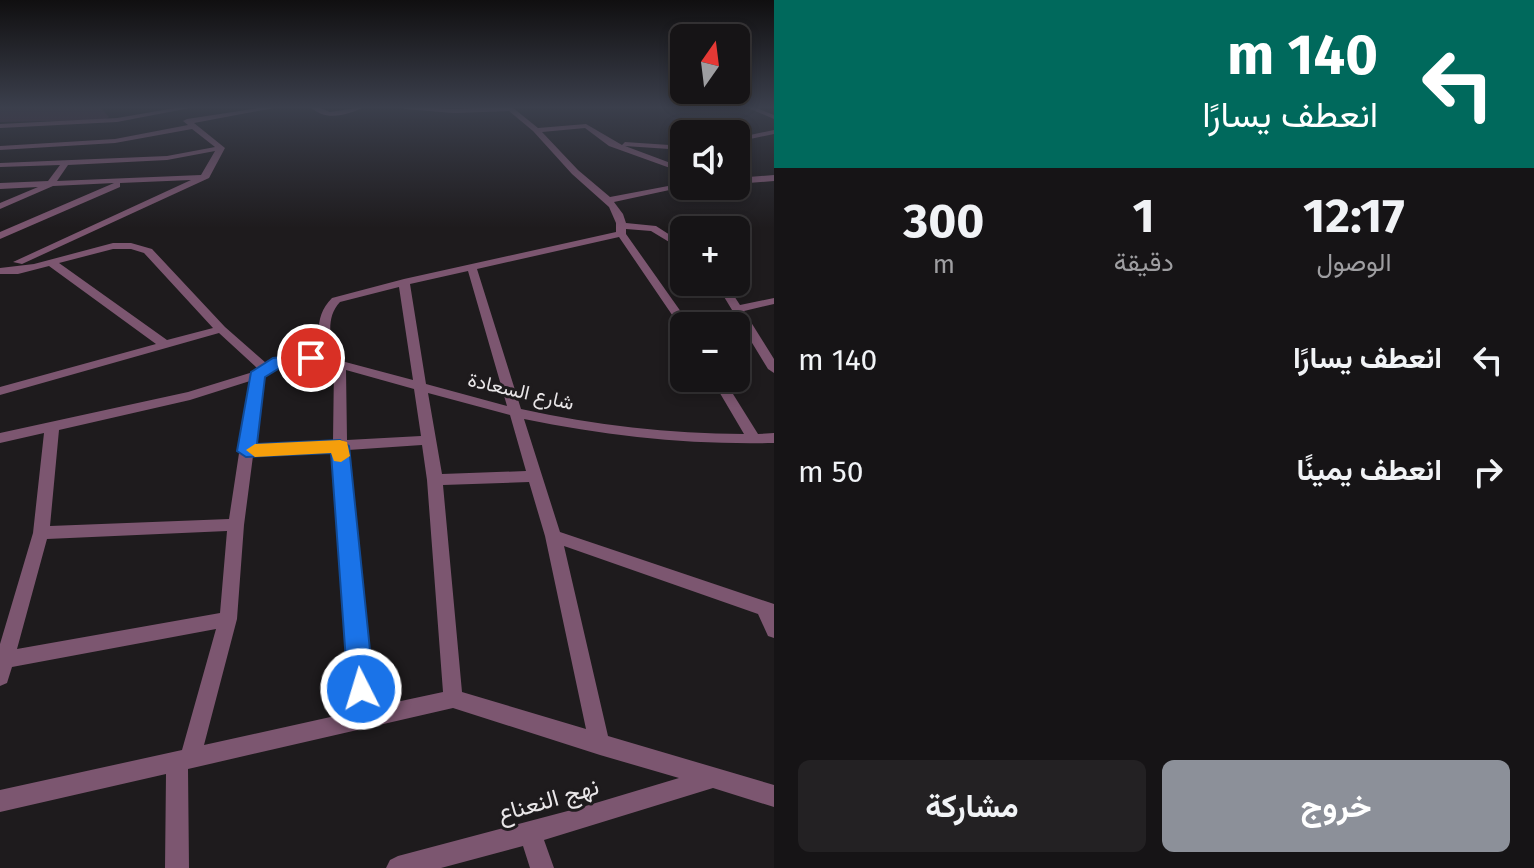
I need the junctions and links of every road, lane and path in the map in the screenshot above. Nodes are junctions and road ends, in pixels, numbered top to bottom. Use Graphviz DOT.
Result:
graph roads {
  1 [pos="20,147"];
  2 [pos="125,148"];
  3 [pos="221,148"];
  4 [pos="555,148"];
  5 [pos="620,148"];
  6 [pos="648,148"];
  7 [pos="670,148"];
  8 [pos="144,159"];
  9 [pos="65,163"];
  10 [pos="1,165"];
  11 [pos="670,167"];
  12 [pos="206,176"];
  13 [pos="774,178"];
  14 [pos="750,180"];
  15 [pos="128,181"];
  16 [pos="50,185"];
  17 [pos="0,186"];
  18 [pos="670,189"];
  19 [pos="609,200"];
  20 [pos="0,206"];
  21 [pos="621,230"];
  22 [pos="0,236"];
  23 [pos="670,239"];
  24 [pos="50,262"];
  25 [pos="472,268"];
  26 [pos="2,271"];
  27 [pos="404,282"];
  28 [pos="0,286"];
  29 [pos="729,296"];
  30 [pos="774,301"];
  31 [pos="738,309"];
  32 [pos="676,312"];
  33 [pos="221,329"];
  34 [pos="164,344"];
  35 [pos="334,364"];
  36 [pos="774,369"];
  37 [pos="260,372"];
  38 [pos="421,387"];
  39 [pos="0,391"];
  40 [pos="725,392"];
  41 [pos="517,413"];
  42 [pos="52,427"];
  43 [pos="0,438"];
  44 [pos="774,438"];
  45 [pos="754,439"];
  46 [pos="429,440"];
  47 [pos="340,446"];
  48 [pos="246,451"];
  49 [pos="535,476"];
  50 [pos="435,480"];
  51 [pos="236,525"];
  52 [pos="41,533"];
  53 [pos="553,536"];
  54 [pos="770,612"];
  55 [pos="228,619"];
  56 [pos="774,630"];
  57 [pos="2,668"];
  58 [pos="453,699"];
  59 [pos="364,720"];
  60 [pos="600,745"];
  61 [pos="184,758"];
  62 [pos="710,779"];
  63 [pos="774,796"];
  64 [pos="0,801"];
  65 [pos="530,832"];
  66 [pos="177,868"];
  67 [pos="398,868"];
  68 [pos="542,868"];
  1 -- 10 [label="street"];
  2 -- 8 [label="street"];
  3 -- 8 [label="street"];
  3 -- 12 [label="street"];
  4 -- 19 [label="street"];
  5 -- 11 [label="street"];
  6 -- 7 [label="street"];
  8 -- 9 [label="street"];
  9 -- 10 [label="street"];
  9 -- 16 [label="street"];
  12 -- 15 [label="street"];
  12 -- 26 [label="street"];
  13 -- 14 [label="street"];
  15 -- 16 [label="street"];
  15 -- 22 [label="street"];
  16 -- 17 [label="street"];
  16 -- 20 [label="street"];
  18 -- 19 [label="street"];
  19 -- 21 [label="street"];
  21 -- 23 [label="street"];
  21 -- 25 [label="street"];
  21 -- 32 [label="street"];
  24 -- 26 [label="street"];
  24 -- 33 [label="street"];
  24 -- 34 [label="street"];
  25 -- 27 [label="street"];
  25 -- 41 [label="street"];
  26 -- 28 [label="street"];
  27 -- 35 [label="street"];
  27 -- 38 [label="street"];
  29 -- 31 [label="street"];
  30 -- 31 [label="street"];
  31 -- 36 [label="street"];
  33 -- 34 [label="street"];
  33 -- 37 [label="street"];
  34 -- 39 [label="street"];
  35 -- 37 [label="street, شارع السعادة"];
  35 -- 38 [label="street, شارع السعادة"];
  35 -- 47 [label="street"];
  37 -- 42 [label="street, شارع السعادة"];
  37 -- 48 [label="street"];
  38 -- 41 [label="street, شارع السعادة"];
  38 -- 46 [label="street"];
  40 -- 45 [label="street"];
  41 -- 45 [label="street, شارع السعادة"];
  41 -- 49 [label="street"];
  42 -- 43 [label="street, شارع السعادة"];
  42 -- 52 [label="street"];
  44 -- 45 [label="street, شارع السعادة"];
  46 -- 47 [label="street"];
  46 -- 50 [label="street"];
  47 -- 48 [label="street"];
  47 -- 59 [label="street"];
  48 -- 51 [label="street"];
  49 -- 50 [label="street"];
  49 -- 53 [label="street"];
  50 -- 58 [label="street"];
  51 -- 52 [label="street"];
  51 -- 55 [label="street"];
  52 -- 57 [label="street"];
  53 -- 54 [label="street"];
  53 -- 60 [label="street"];
  54 -- 56 [label="street"];
  55 -- 57 [label="street"];
  55 -- 61 [label="street"];
  58 -- 59 [label="street"];
  58 -- 60 [label="street"];
  59 -- 61 [label="street"];
  60 -- 62 [label="street"];
  61 -- 64 [label="street"];
  61 -- 66 [label="street"];
  62 -- 63 [label="street"];
  62 -- 65 [label="street, نهج النعناع"];
  65 -- 67 [label="street, نهج النعناع"];
  65 -- 68 [label="street"];
}
